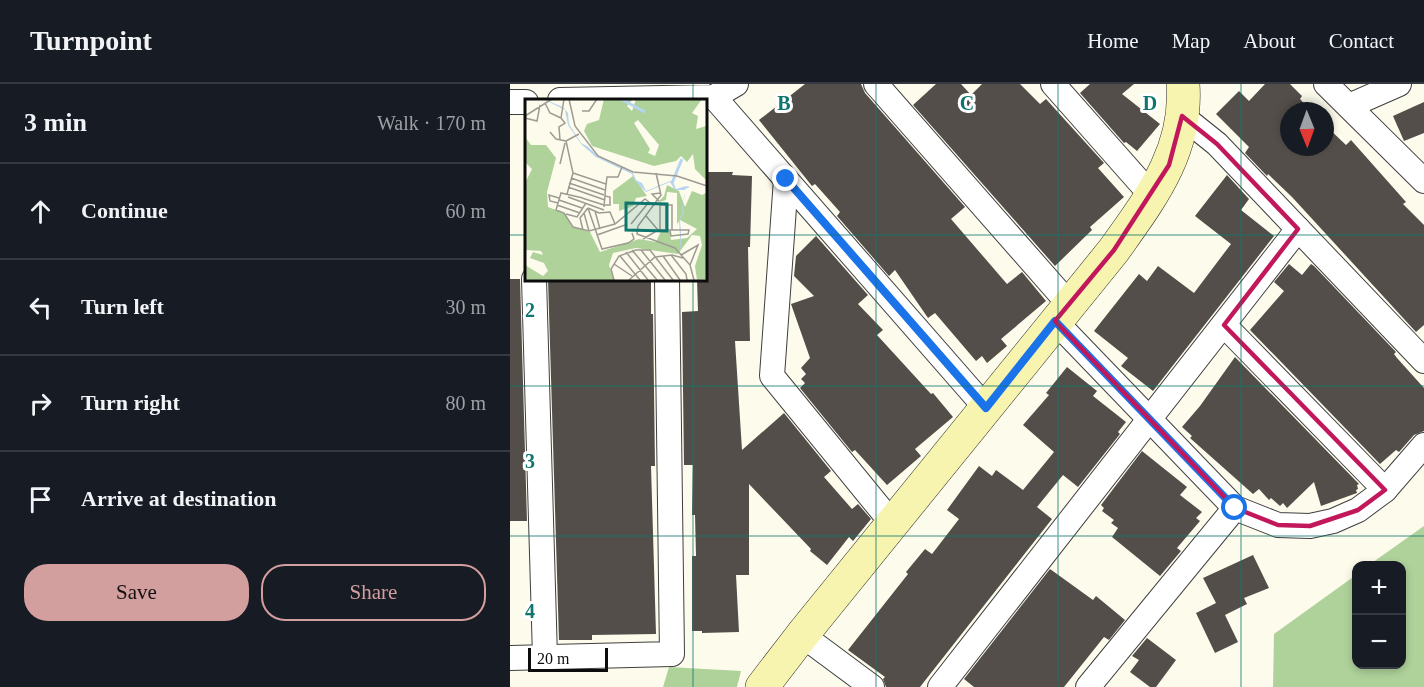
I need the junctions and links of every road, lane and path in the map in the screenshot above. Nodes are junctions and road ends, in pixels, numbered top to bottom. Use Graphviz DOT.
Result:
graph roads {
  1 [pos="736,84"];
  2 [pos="876,84"];
  3 [pos="1053,84"];
  4 [pos="1183,84"];
  5 [pos="1326,84"];
  6 [pos="1399,84"];
  7 [pos="714,97"];
  8 [pos="665,99"];
  9 [pos="1349,106"];
  10 [pos="1182,116"];
  11 [pos="786,179"];
  12 [pos="1424,181"];
  13 [pos="1152,196"];
  14 [pos="1298,230"];
  15 [pos="534,280"];
  16 [pos="667,280"];
  17 [pos="1062,313"];
  18 [pos="1224,325"];
  19 [pos="1424,361"];
  20 [pos="986,408"];
  21 [pos="1149,418"];
  22 [pos="1424,444"];
  23 [pos="1385,490"];
  24 [pos="1235,508"];
  25 [pos="892,523"];
  26 [pos="802,635"];
  27 [pos="545,657"];
  28 [pos="510,658"];
  29 [pos="762,687"];
  30 [pos="872,687"];
  31 [pos="940,687"];
  32 [pos="1088,687"];
  1 -- 7 [label="street"];
  2 -- 17 [label="street"];
  3 -- 13 [label="street"];
  4 -- 10 [label="street"];
  5 -- 9 [label="street"];
  6 -- 9 [label="street"];
  7 -- 8 [label="street"];
  7 -- 11 [label="street"];
  9 -- 12 [label="street"];
  10 -- 13 [label="street"];
  10 -- 14 [label="street"];
  11 -- 20 [label="street"];
  11 -- 25 [label="street"];
  13 -- 17 [label="street"];
  14 -- 18 [label="street"];
  14 -- 19 [label="street"];
  15 -- 27 [label="street"];
  16 -- 27 [label="street"];
  17 -- 20 [label="street"];
  17 -- 21 [label="street"];
  18 -- 21 [label="street"];
  18 -- 23 [label="street"];
  20 -- 25 [label="street"];
  21 -- 24 [label="street"];
  21 -- 31 [label="street"];
  22 -- 23 [label="street"];
  23 -- 24 [label="street"];
  24 -- 32 [label="street"];
  25 -- 26 [label="street"];
  26 -- 29 [label="street"];
  26 -- 30 [label="street"];
  27 -- 28 [label="street"];
}
